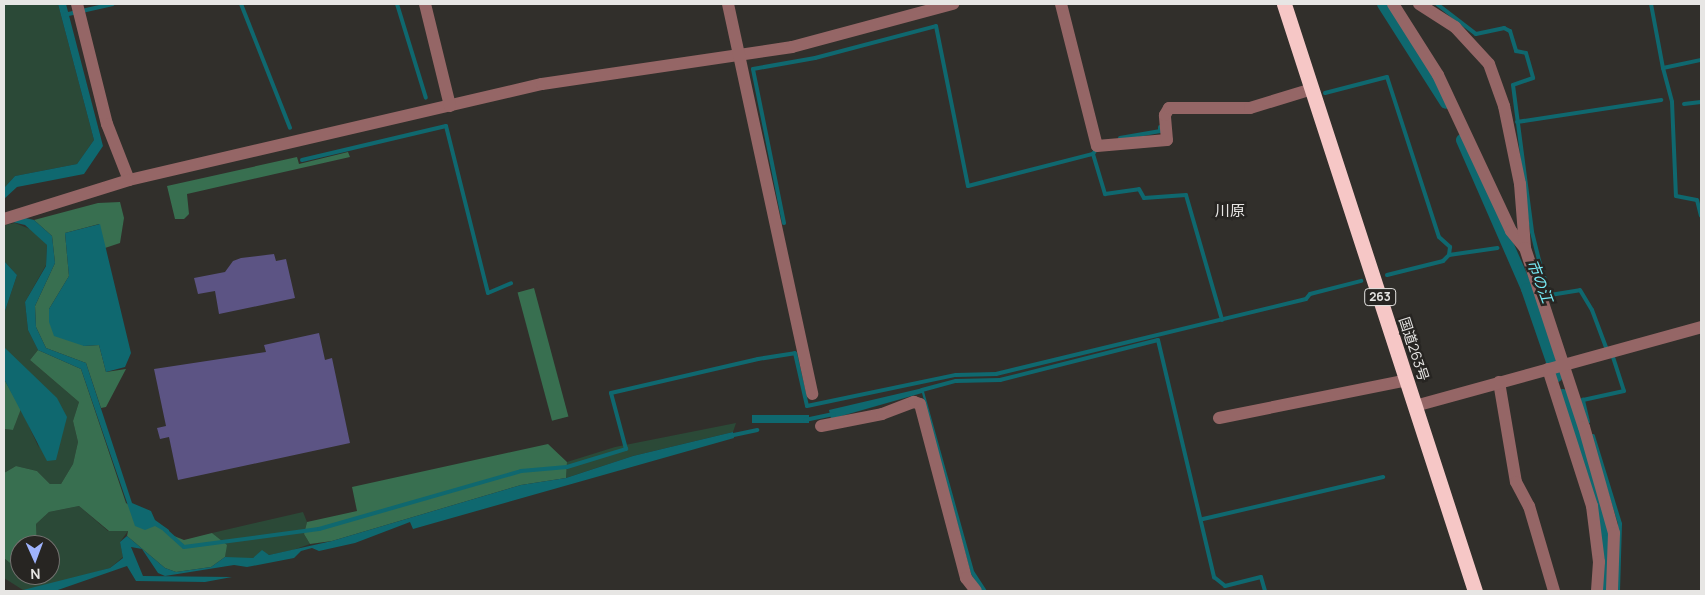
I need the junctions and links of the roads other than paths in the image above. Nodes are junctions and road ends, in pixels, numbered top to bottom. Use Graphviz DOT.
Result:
graph roads {
  1 [pos="425,4"];
  2 [pos="728,4"];
  3 [pos="953,4"];
  4 [pos="1061,4"];
  5 [pos="1284,4"];
  6 [pos="1393,4"];
  7 [pos="1420,4"];
  8 [pos="78,10"];
  9 [pos="740,58"];
  10 [pos="1312,89"];
  11 [pos="450,106"];
  12 [pos="129,180"];
  13 [pos="4,219"];
  14 [pos="1525,248"];
  15 [pos="1701,327"];
  16 [pos="1564,364"];
  17 [pos="1548,368"];
  18 [pos="1407,380"];
  19 [pos="1499,382"];
  20 [pos="812,394"];
  21 [pos="1415,406"];
  22 [pos="1219,418"];
  23 [pos="821,426"];
  24 [pos="976,591"];
  25 [pos="1475,591"];
  26 [pos="1554,591"];
  27 [pos="1596,591"];
  28 [pos="1612,591"];
  1 -- 11 [label="street"];
  2 -- 9 [label="street"];
  3 -- 9 [label="street"];
  4 -- 10 [label="street"];
  5 -- 10 [label="highway, 国道263号 / 263"];
  6 -- 14 [label="street"];
  7 -- 14 [label="street"];
  8 -- 12 [label="street"];
  9 -- 11 [label="street"];
  9 -- 20 [label="street"];
  10 -- 18 [label="highway, 国道263号 / 263"];
  11 -- 12 [label="street"];
  12 -- 13 [label="street"];
  14 -- 16 [label="street"];
  15 -- 16 [label="street"];
  16 -- 17 [label="street"];
  16 -- 28 [label="street"];
  17 -- 19 [label="street"];
  17 -- 27 [label="street"];
  18 -- 21 [label="highway, 国道263号 / 263"];
  18 -- 22 [label="street"];
  19 -- 21 [label="street"];
  19 -- 26 [label="street"];
  21 -- 25 [label="highway, 国道263号 / 263"];
  23 -- 24 [label="street"];
}
